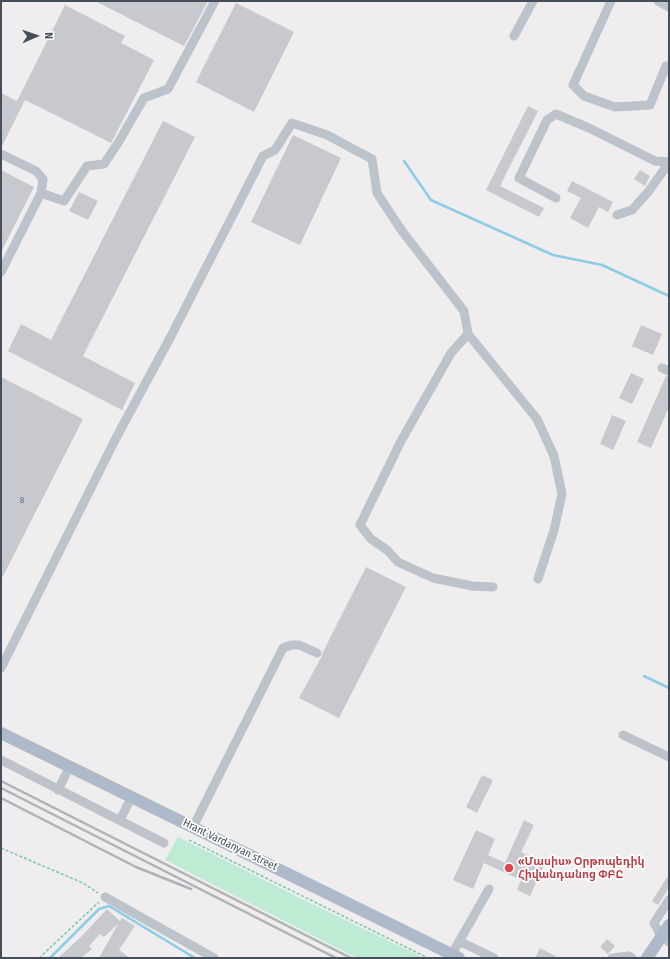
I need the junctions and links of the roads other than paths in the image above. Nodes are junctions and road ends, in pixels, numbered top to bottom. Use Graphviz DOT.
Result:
graph roads {
  1 [pos="215,1"];
  2 [pos="533,1"];
  3 [pos="611,1"];
  4 [pos="658,1"];
  5 [pos="669,7"];
  6 [pos="514,36"];
  7 [pos="668,64"];
  8 [pos="1,154"];
  9 [pos="669,162"];
  10 [pos="41,194"];
  11 [pos="556,198"];
  12 [pos="617,215"];
  13 [pos="1,272"];
  14 [pos="468,334"];
  15 [pos="538,579"];
  16 [pos="493,587"];
  17 [pos="317,652"];
  18 [pos="1,668"];
  19 [pos="1,733"];
  20 [pos="623,735"];
  21 [pos="1,742"];
  22 [pos="669,757"];
  23 [pos="1,760"];
  24 [pos="66,774"];
  25 [pos="58,790"];
  26 [pos="128,804"];
  27 [pos="120,820"];
  28 [pos="193,827"];
  29 [pos="164,842"];
  30 [pos="489,889"];
  31 [pos="105,897"];
  32 [pos="669,900"];
  33 [pos="669,924"];
  34 [pos="665,939"];
  35 [pos="459,941"];
  36 [pos="451,957"];
  37 [pos="214,958"];
  38 [pos="494,958"];
  39 [pos="612,958"];
  40 [pos="632,958"];
  41 [pos="647,958"];
  1 -- 10 [label="street"];
  2 -- 6 [label="street"];
  3 -- 7 [label="street"];
  4 -- 5 [label="street"];
  8 -- 10 [label="street"];
  9 -- 11 [label="street"];
  9 -- 12 [label="street"];
  10 -- 13 [label="street"];
  14 -- 15 [label="street"];
  14 -- 16 [label="street"];
  14 -- 18 [label="street"];
  17 -- 28 [label="street"];
  19 -- 28 [label="main road, Hrant Vardanyan street"];
  20 -- 22 [label="street"];
  21 -- 24 [label="main road, Hrant Vardanyan street"];
  23 -- 25 [label="street"];
  24 -- 25 [label="street"];
  24 -- 26 [label="main road, Hrant Vardanyan street"];
  25 -- 27 [label="street"];
  26 -- 27 [label="street"];
  26 -- 36 [label="main road, Hrant Vardanyan street"];
  27 -- 29 [label="street"];
  28 -- 36 [label="main road, Hrant Vardanyan street"];
  30 -- 35 [label="street"];
  31 -- 37 [label="street"];
  32 -- 34 [label="street"];
  33 -- 34 [label="main road"];
  34 -- 41 [label="main road"];
  35 -- 36 [label="street"];
  35 -- 38 [label="street"];
  39 -- 40 [label="street"];
}
